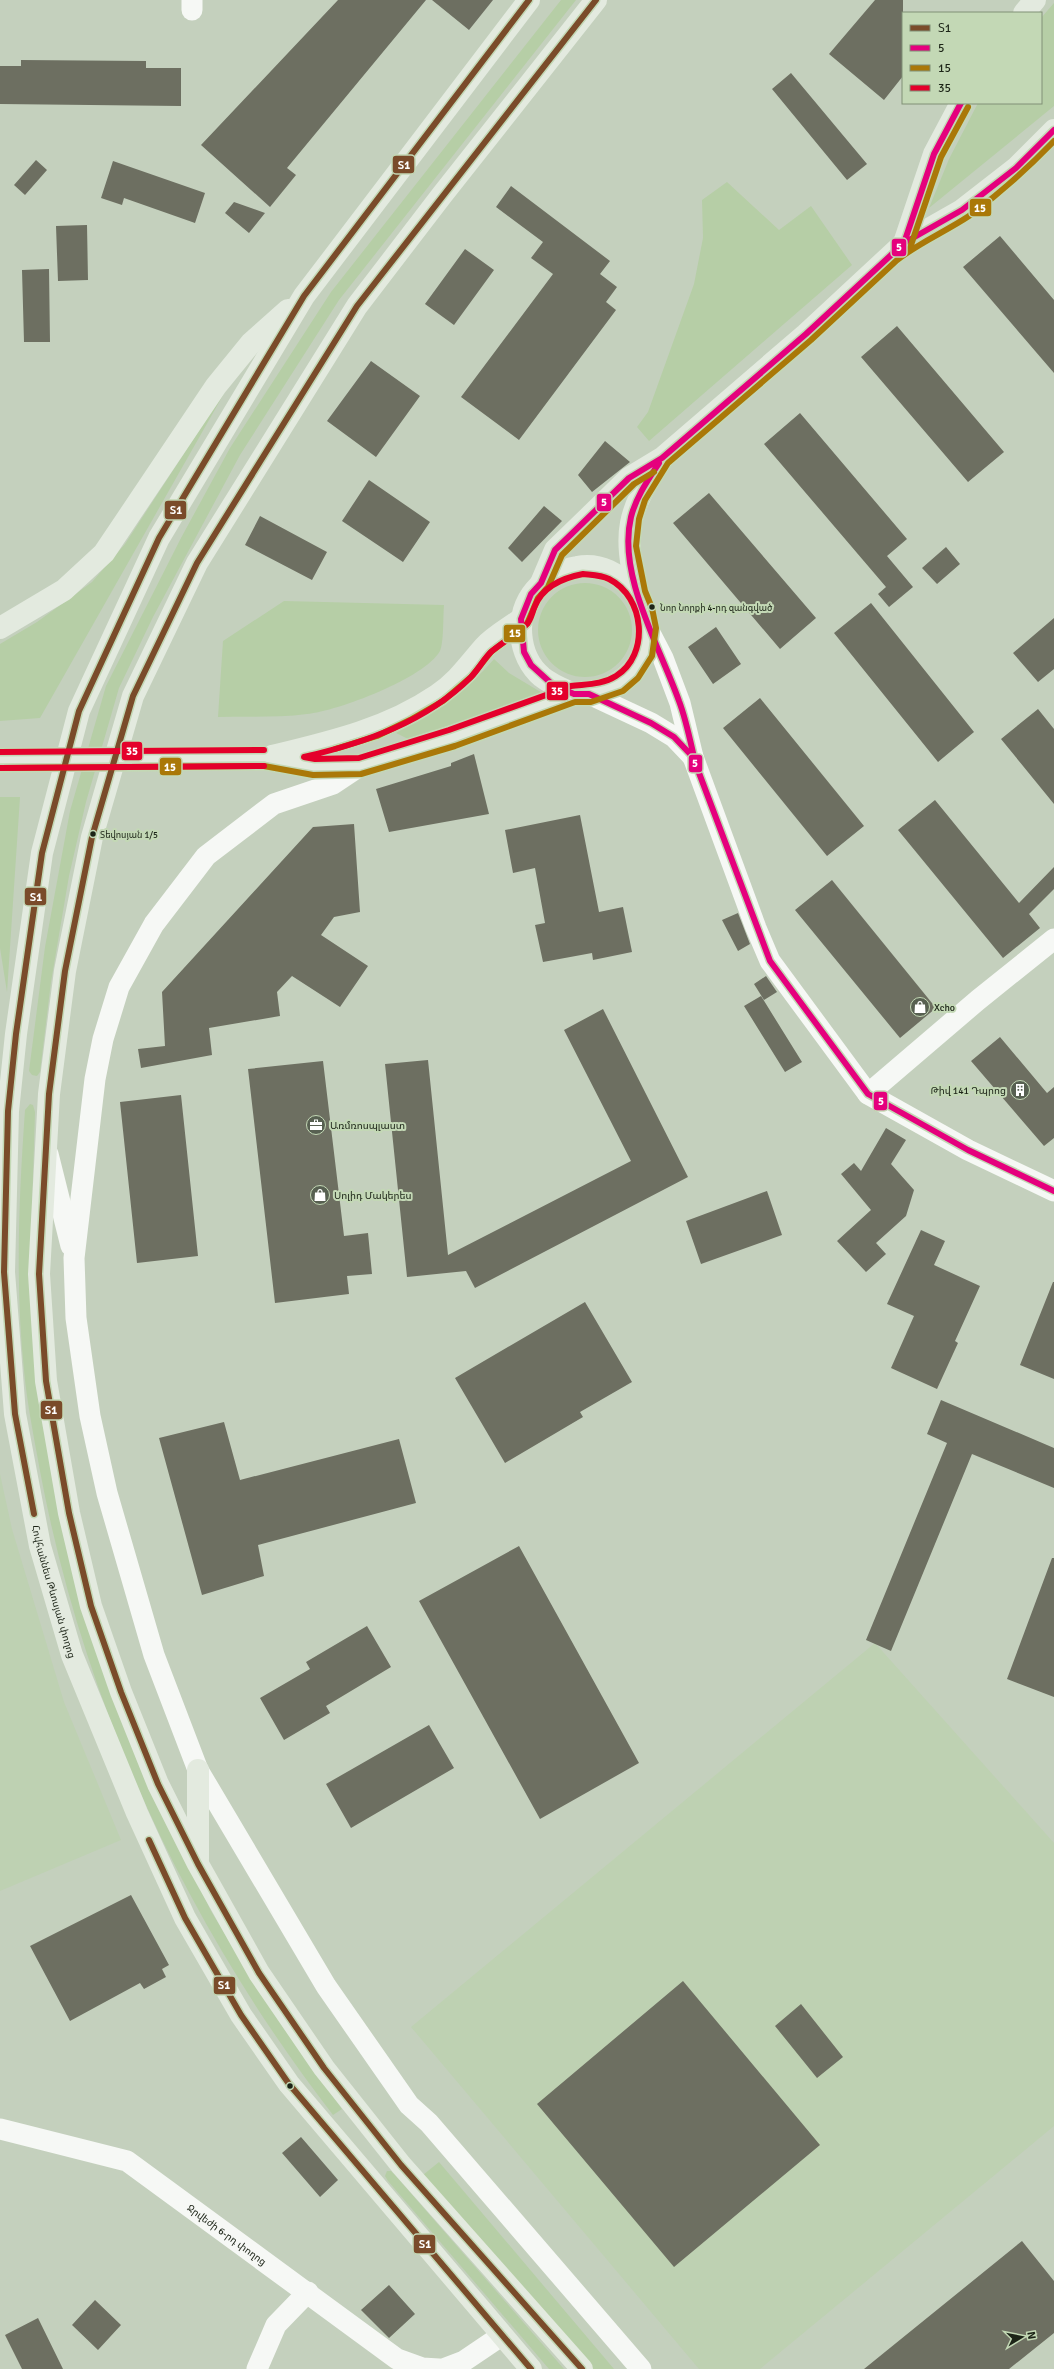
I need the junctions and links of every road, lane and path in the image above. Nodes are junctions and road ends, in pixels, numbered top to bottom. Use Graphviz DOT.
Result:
graph roads {
  1 [pos="529,0"];
  2 [pos="596,0"];
  3 [pos="1035,0"];
  4 [pos="1025,12"];
  5 [pos="960,104"];
  6 [pos="1054,130"];
  7 [pos="904,243"];
  8 [pos="304,296"];
  9 [pos="662,458"];
  10 [pos="541,583"];
  11 [pos="636,593"];
  12 [pos="521,619"];
  13 [pos="0,628"];
  14 [pos="648,630"];
  15 [pos="581,694"];
  16 [pos="693,757"];
  17 [pos="264,758"];
  18 [pos="0,760"];
  19 [pos="360,766"];
  20 [pos="1054,939"];
  21 [pos="0,1037"];
  22 [pos="11,1081"];
  23 [pos="868,1094"];
  24 [pos="46,1143"];
  25 [pos="1054,1191"];
  26 [pos="74,1258"];
  27 [pos="198,1770"];
  28 [pos="198,1864"];
  29 [pos="351,2104"];
  30 [pos="325,2126"];
  31 [pos="0,2129"];
  32 [pos="401,2164"];
  33 [pos="376,2186"];
  34 [pos="308,2292"];
  35 [pos="501,2336"];
  36 [pos="257,2369"];
  37 [pos="439,2369"];
  38 [pos="443,2369"];
  39 [pos="531,2369"];
  40 [pos="582,2369"];
  41 [pos="641,2369"];
  1 -- 8 [label="main road, Հովհաննես Թևոսյան փողոց"];
  2 -- 24 [label="main road"];
  3 -- 4 [label="main road"];
  5 -- 7 [label="main road"];
  6 -- 7 [label="main road"];
  7 -- 9 [label="main road"];
  8 -- 13 [label="main road"];
  8 -- 22 [label="main road, Հովհաննես Թևոսյան փողոց"];
  9 -- 10 [label="main road"];
  9 -- 11 [label="main road"];
  10 -- 11 [label="main road"];
  10 -- 12 [label="main road"];
  11 -- 14 [label="main road"];
  12 -- 15 [label="main road"];
  12 -- 17 [label="main road"];
  14 -- 15 [label="main road"];
  14 -- 16 [label="street"];
  15 -- 16 [label="street"];
  15 -- 19 [label="main road"];
  16 -- 23 [label="street"];
  17 -- 18 [label="main road"];
  17 -- 19 [label="main road"];
  19 -- 26 [label="street"];
  20 -- 23 [label="street"];
  21 -- 22 [label="main road"];
  22 -- 30 [label="main road, Հովհաննես Թևոսյան փողոց"];
  23 -- 25 [label="street"];
  24 -- 26 [label="street"];
  24 -- 28 [label="main road"];
  26 -- 27 [label="street"];
  27 -- 28 [label="main road"];
  27 -- 41 [label="street"];
  28 -- 29 [label="main road"];
  29 -- 30 [label="main road"];
  29 -- 32 [label="main road"];
  30 -- 33 [label="main road, Հովհաննես Թևոսյան փողոց"];
  31 -- 34 [label="street, Ջրվեժի 6-րդ փողոց"];
  32 -- 33 [label="main road"];
  32 -- 40 [label="main road"];
  33 -- 35 [label="main road, Հովհաննես Թևոսյան փողոց"];
  34 -- 36 [label="street"];
  34 -- 37 [label="street, Ջրվեժի 6-րդ փողոց"];
  35 -- 38 [label="street"];
  35 -- 39 [label="main road, Հովհաննես Թևոսյան փողոց"];
}
